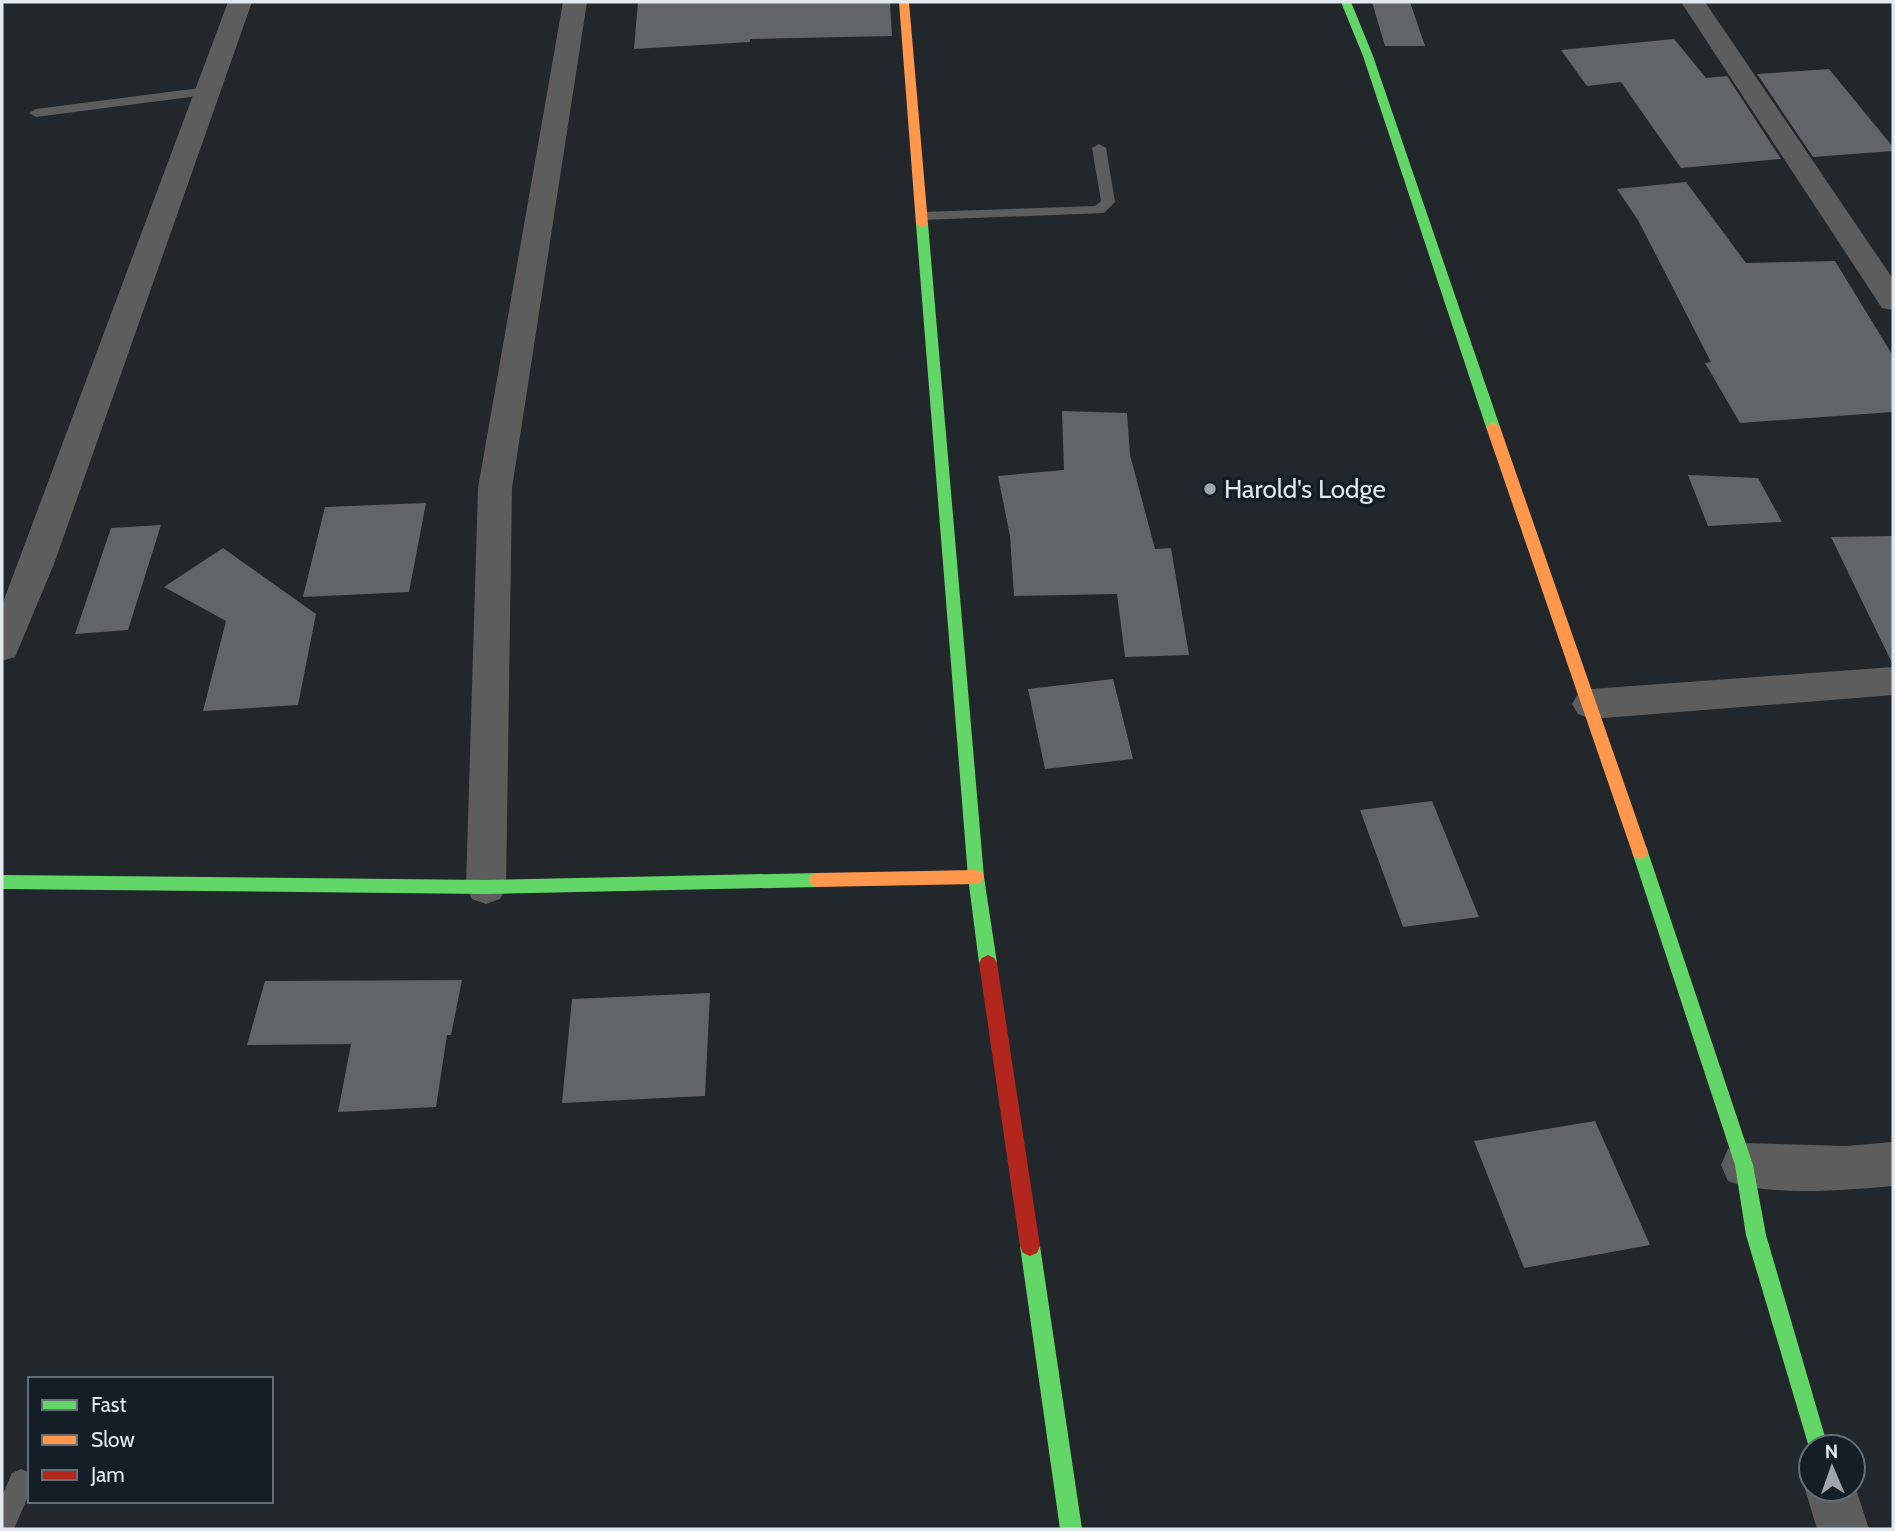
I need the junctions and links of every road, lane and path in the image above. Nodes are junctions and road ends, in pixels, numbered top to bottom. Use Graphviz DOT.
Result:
graph roads {
  1 [pos="240,2"];
  2 [pos="575,2"];
  3 [pos="904,2"];
  4 [pos="1346,2"];
  5 [pos="1693,2"];
  6 [pos="208,91"];
  7 [pos="36,113"];
  8 [pos="1099,148"];
  9 [pos="922,216"];
  10 [pos="1893,301"];
  11 [pos="2,647"];
  12 [pos="1893,681"];
  13 [pos="1591,704"];
  14 [pos="976,877"];
  15 [pos="2,882"];
  16 [pos="486,887"];
  17 [pos="1893,1164"];
  18 [pos="1744,1165"];
  19 [pos="1814,1433"];
  20 [pos="21,1482"];
  21 [pos="1835,1503"];
  22 [pos="2,1526"];
  23 [pos="1071,1529"];
  24 [pos="1843,1529"];
  1 -- 6 [label="street"];
  2 -- 16 [label="street"];
  3 -- 9 [label="street"];
  4 -- 13 [label="street"];
  5 -- 10 [label="street"];
  6 -- 7 [label="lane"];
  6 -- 11 [label="street"];
  8 -- 9 [label="lane"];
  9 -- 14 [label="street"];
  12 -- 13 [label="street"];
  13 -- 18 [label="street"];
  14 -- 16 [label="street"];
  14 -- 23 [label="street"];
  15 -- 16 [label="street"];
  17 -- 18 [label="street"];
  18 -- 19 [label="street"];
  20 -- 22 [label="lane"];
  21 -- 24 [label="street"];
}
